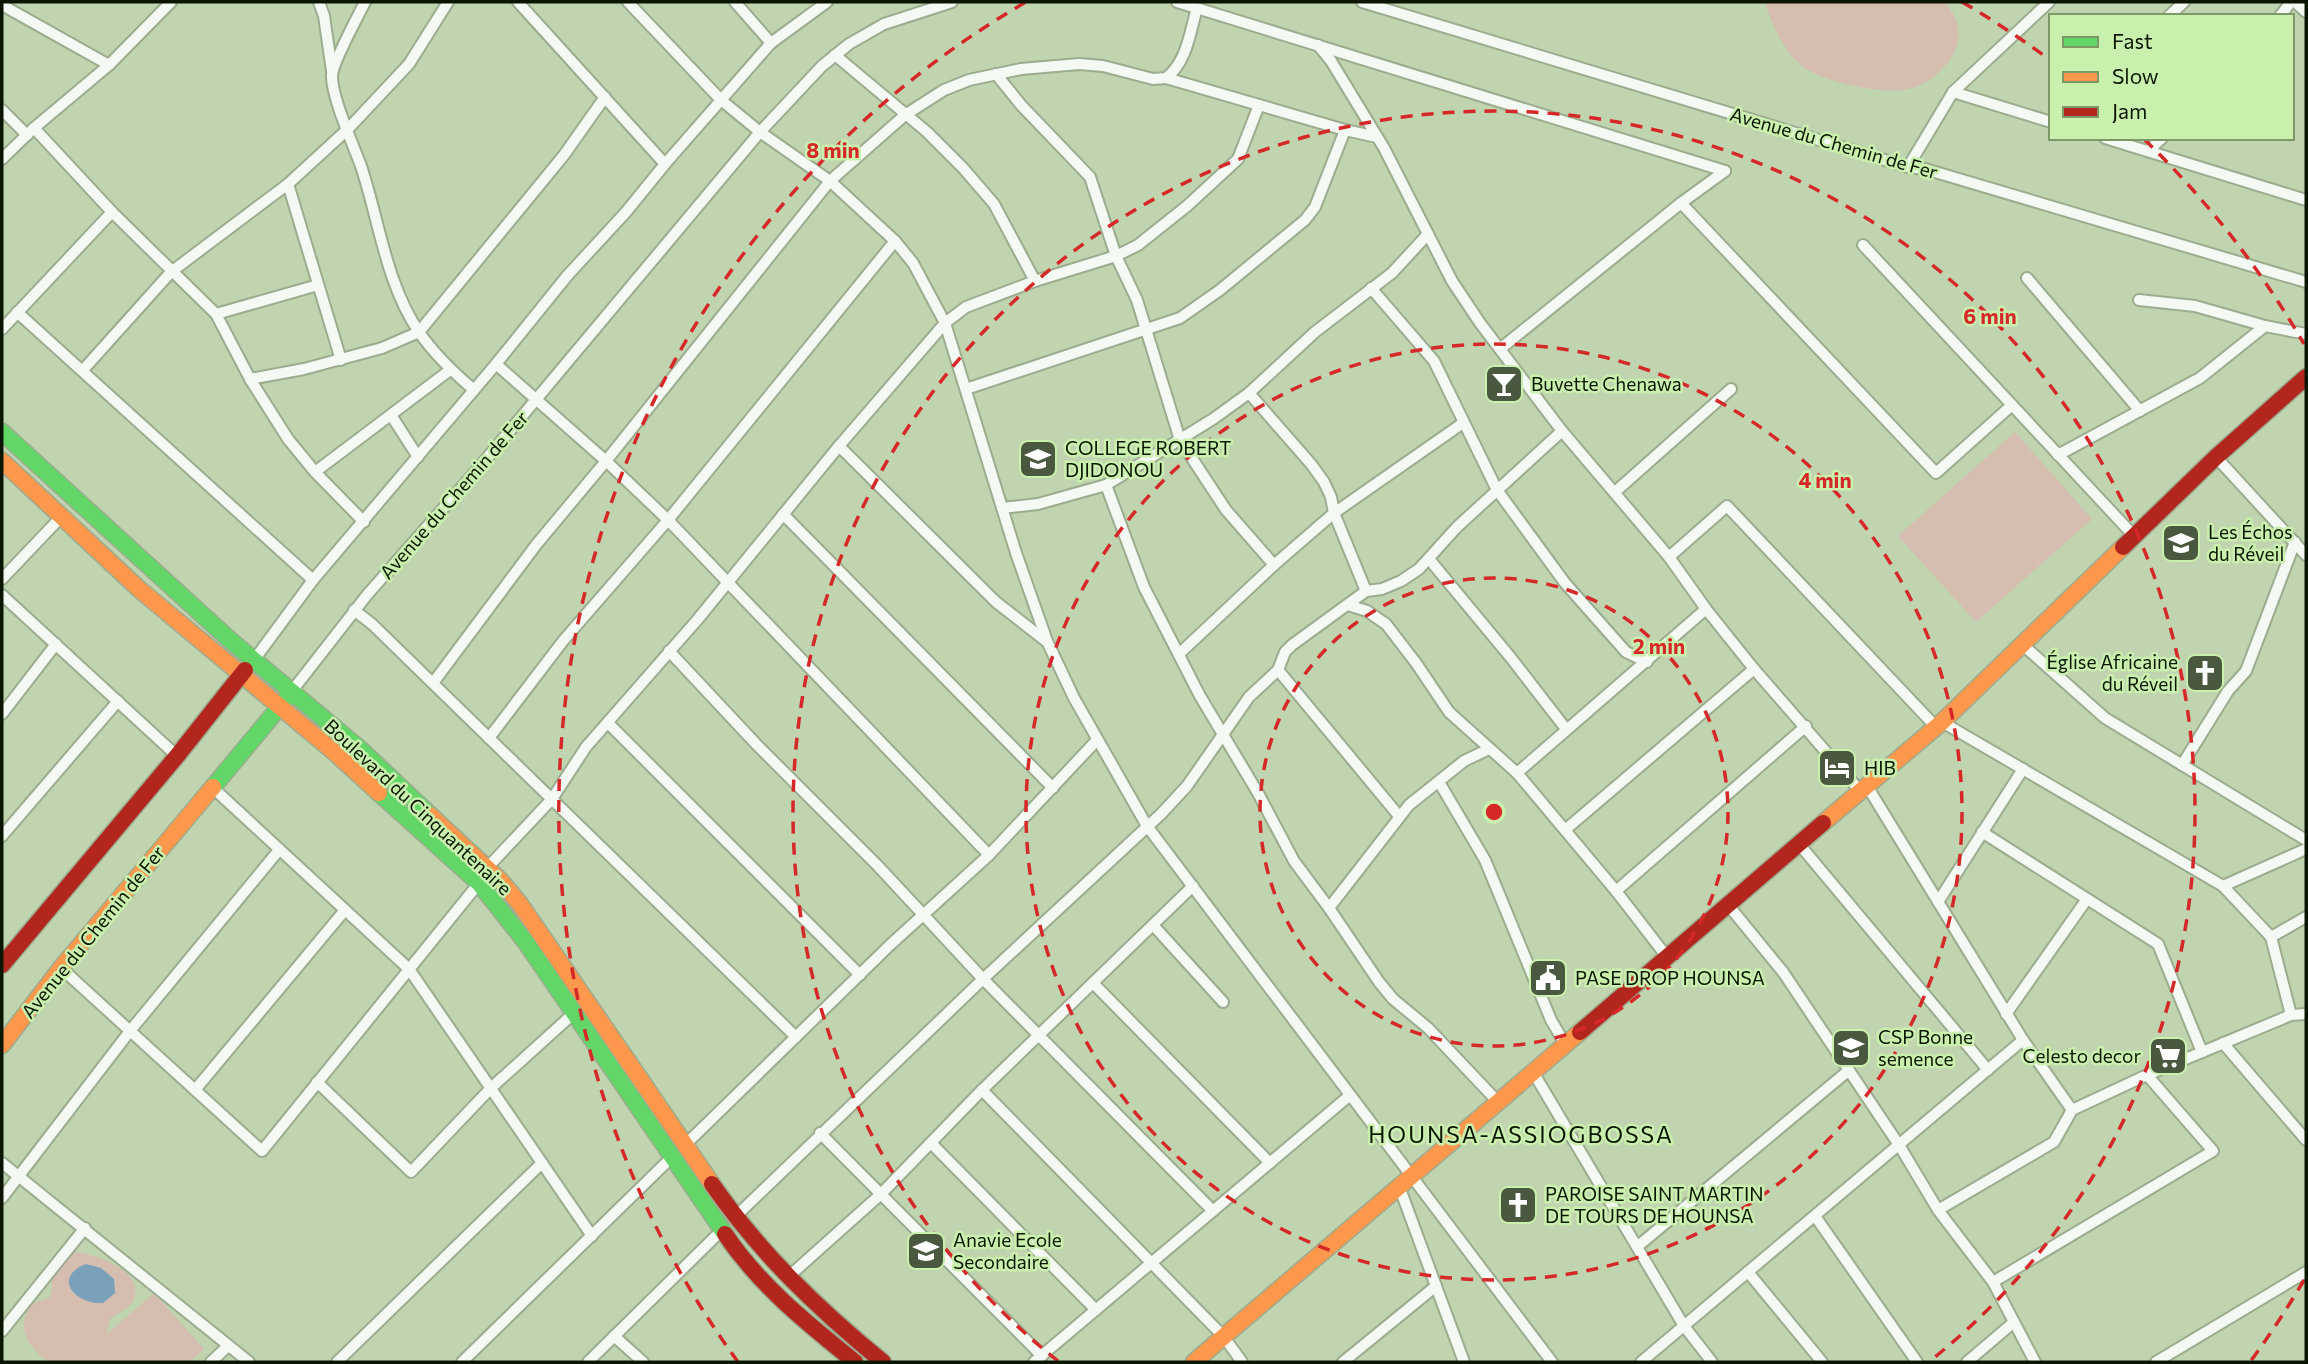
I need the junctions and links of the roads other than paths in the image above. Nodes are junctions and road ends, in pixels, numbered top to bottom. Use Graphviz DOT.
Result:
graph roads {
  1 [pos="319,2"];
  2 [pos="365,2"];
  3 [pos="449,2"];
  4 [pos="518,2"];
  5 [pos="628,2"];
  6 [pos="735,2"];
  7 [pos="827,2"];
  8 [pos="953,2"];
  9 [pos="1177,2"];
  10 [pos="1362,2"];
  11 [pos="2049,2"];
  12 [pos="2184,2"];
  13 [pos="2293,2"];
  14 [pos="167,3"];
  15 [pos="2,5"];
  16 [pos="1197,8"];
  17 [pos="2306,12"];
  18 [pos="2171,14"];
  19 [pos="771,43"];
  20 [pos="1318,45"];
  21 [pos="835,55"];
  22 [pos="109,65"];
  23 [pos="332,73"];
  24 [pos="996,74"];
  25 [pos="1166,78"];
  26 [pos="1954,92"];
  27 [pos="605,97"];
  28 [pos="721,100"];
  29 [pos="1259,105"];
  30 [pos="2,110"];
  31 [pos="905,115"];
  32 [pos="2049,121"];
  33 [pos="348,129"];
  34 [pos="1345,130"];
  35 [pos="30,132"];
  36 [pos="760,132"];
  37 [pos="1377,137"];
  38 [pos="2112,140"];
  39 [pos="2160,140"];
  40 [pos="2148,151"];
  41 [pos="2,159"];
  42 [pos="665,164"];
  43 [pos="1908,167"];
  44 [pos="830,181"];
  45 [pos="288,184"];
  46 [pos="2306,200"];
  47 [pos="1681,203"];
  48 [pos="112,212"];
  49 [pos="1428,234"];
  50 [pos="895,241"];
  51 [pos="1863,245"];
  52 [pos="1116,256"];
  53 [pos="171,272"];
  54 [pos="2026,278"];
  55 [pos="1035,281"];
  56 [pos="2306,282"];
  57 [pos="318,285"];
  58 [pos="1371,288"];
  59 [pos="2139,300"];
  60 [pos="17,312"];
  61 [pos="216,314"];
  62 [pos="944,323"];
  63 [pos="2265,326"];
  64 [pos="2,329"];
  65 [pos="1146,331"];
  66 [pos="419,332"];
  67 [pos="2306,334"];
  68 [pos="1500,349"];
  69 [pos="341,360"];
  70 [pos="496,364"];
  71 [pos="83,370"];
  72 [pos="450,370"];
  73 [pos="2306,377"];
  74 [pos="250,379"];
  75 [pos="966,389"];
  76 [pos="1731,389"];
  77 [pos="474,390"];
  78 [pos="1248,393"];
  79 [pos="536,400"];
  80 [pos="2012,405"];
  81 [pos="2140,411"];
  82 [pos="391,415"];
  83 [pos="1464,423"];
  84 [pos="1562,431"];
  85 [pos="2,432"];
  86 [pos="1180,440"];
  87 [pos="839,446"];
  88 [pos="2058,455"];
  89 [pos="418,457"];
  90 [pos="2217,457"];
  91 [pos="2,461"];
  92 [pos="606,461"];
  93 [pos="315,472"];
  94 [pos="1106,485"];
  95 [pos="1497,490"];
  96 [pos="1615,492"];
  97 [pos="1003,509"];
  98 [pos="1334,513"];
  99 [pos="783,514"];
  100 [pos="61,516"];
  101 [pos="667,520"];
  102 [pos="364,522"];
  103 [pos="2134,536"];
  104 [pos="2295,542"];
  105 [pos="2306,555"];
  106 [pos="1669,557"];
  107 [pos="1429,559"];
  108 [pos="1274,565"];
  109 [pos="2,579"];
  110 [pos="313,580"];
  111 [pos="727,582"];
  112 [pos="1366,591"];
  113 [pos="2,595"];
  114 [pos="1348,606"];
  115 [pos="1706,609"];
  116 [pos="354,610"];
  117 [pos="1047,642"];
  118 [pos="56,644"];
  119 [pos="2023,645"];
  120 [pos="669,651"];
  121 [pos="1180,653"];
  122 [pos="254,660"];
  123 [pos="1647,662"];
  124 [pos="1754,668"];
  125 [pos="1278,670"];
  126 [pos="240,676"];
  127 [pos="433,683"];
  128 [pos="292,691"];
  129 [pos="118,701"];
  130 [pos="280,706"];
  131 [pos="2,714"];
  132 [pos="608,723"];
  133 [pos="1939,724"];
  134 [pos="1806,726"];
  135 [pos="1566,729"];
  136 [pos="1224,733"];
  137 [pos="489,738"];
  138 [pos="1097,740"];
  139 [pos="1489,749"];
  140 [pos="177,756"];
  141 [pos="2182,765"];
  142 [pos="2023,769"];
  143 [pos="1517,773"];
  144 [pos="1439,782"];
  145 [pos="212,788"];
  146 [pos="1052,788"];
  147 [pos="1864,788"];
  148 [pos="552,799"];
  149 [pos="1399,816"];
  150 [pos="1147,826"];
  151 [pos="1565,831"];
  152 [pos="1982,832"];
  153 [pos="2,836"];
  154 [pos="2306,840"];
  155 [pos="1799,844"];
  156 [pos="2306,849"];
  157 [pos="279,850"];
  158 [pos="989,855"];
  159 [pos="488,867"];
  160 [pos="479,883"];
  161 [pos="1193,886"];
  162 [pos="2223,886"];
  163 [pos="1616,891"];
  164 [pos="2087,899"];
  165 [pos="1938,902"];
  166 [pos="1729,906"];
  167 [pos="1329,908"];
  168 [pos="345,910"];
  169 [pos="923,915"];
  170 [pos="2306,917"];
  171 [pos="1153,925"];
  172 [pos="2271,937"];
  173 [pos="1667,957"];
  174 [pos="2,965"];
  175 [pos="61,968"];
  176 [pos="409,969"];
  177 [pos="860,975"];
  178 [pos="983,979"];
  179 [pos="1093,983"];
  180 [pos="1223,1002"];
  181 [pos="574,1013"];
  182 [pos="2006,1014"];
  183 [pos="2306,1014"];
  184 [pos="2291,1015"];
  185 [pos="130,1031"];
  186 [pos="1040,1035"];
  187 [pos="796,1037"];
  188 [pos="2023,1041"];
  189 [pos="2223,1043"];
  190 [pos="1565,1044"];
  191 [pos="2,1045"];
  192 [pos="2202,1052"];
  193 [pos="1848,1070"];
  194 [pos="1988,1070"];
  195 [pos="1532,1072"];
  196 [pos="2147,1075"];
  197 [pos="317,1082"];
  198 [pos="491,1088"];
  199 [pos="195,1090"];
  200 [pos="982,1090"];
  201 [pos="1349,1096"];
  202 [pos="1498,1102"];
  203 [pos="2072,1110"];
  204 [pos="820,1133"];
  205 [pos="2306,1140"];
  206 [pos="931,1143"];
  207 [pos="685,1144"];
  208 [pos="1899,1145"];
  209 [pos="672,1157"];
  210 [pos="2,1163"];
  211 [pos="542,1163"];
  212 [pos="1270,1163"];
  213 [pos="19,1177"];
  214 [pos="1405,1182"];
  215 [pos="881,1194"];
  216 [pos="2,1198"];
  217 [pos="1938,1210"];
  218 [pos="1213,1211"];
  219 [pos="1815,1216"];
  220 [pos="735,1217"];
  221 [pos="85,1228"];
  222 [pos="722,1230"];
  223 [pos="592,1236"];
  224 [pos="1638,1246"];
  225 [pos="1152,1263"];
  226 [pos="1748,1272"];
  227 [pos="2306,1272"];
  228 [pos="787,1278"];
  229 [pos="1993,1283"];
  230 [pos="1436,1286"];
  231 [pos="1096,1310"];
  232 [pos="2014,1322"];
  233 [pos="1684,1325"];
  234 [pos="2,1331"];
  235 [pos="614,1336"];
  236 [pos="1224,1337"];
  237 [pos="228,1346"];
  238 [pos="1038,1359"];
  239 [pos="211,1362"];
  240 [pos="249,1362"];
  241 [pos="337,1362"];
  242 [pos="462,1362"];
  243 [pos="588,1362"];
  244 [pos="643,1362"];
  245 [pos="855,1362"];
  246 [pos="883,1362"];
  247 [pos="1194,1362"];
  248 [pos="1242,1362"];
  249 [pos="1343,1362"];
  250 [pos="1464,1362"];
  251 [pos="1552,1362"];
  252 [pos="1641,1362"];
  253 [pos="1712,1362"];
  254 [pos="1822,1362"];
  255 [pos="1917,1362"];
  256 [pos="1967,1362"];
  257 [pos="2035,1362"];
  258 [pos="2156,1362"];
  1 -- 23 [label="street"];
  2 -- 23 [label="street"];
  3 -- 33 [label="street"];
  4 -- 27 [label="street"];
  5 -- 28 [label="street"];
  6 -- 19 [label="street"];
  7 -- 19 [label="street"];
  8 -- 21 [label="street, Avenue du Chemin de Fer"];
  9 -- 16 [label="street"];
  10 -- 43 [label="street, Avenue du Chemin de Fer"];
  11 -- 26 [label="street"];
  12 -- 18 [label="street"];
  13 -- 17 [label="street"];
  14 -- 22 [label="street"];
  15 -- 22 [label="street"];
  16 -- 20 [label="street"];
  16 -- 25 [label="street"];
  19 -- 28 [label="street"];
  20 -- 37 [label="street"];
  20 -- 47 [label="street"];
  21 -- 31 [label="street"];
  21 -- 36 [label="street, Avenue du Chemin de Fer"];
  22 -- 35 [label="street"];
  23 -- 33 [label="street"];
  24 -- 25 [label="street"];
  24 -- 31 [label="street"];
  24 -- 52 [label="street"];
  25 -- 29 [label="street"];
  26 -- 32 [label="street"];
  26 -- 43 [label="street"];
  27 -- 42 [label="street"];
  27 -- 66 [label="street"];
  28 -- 36 [label="street"];
  28 -- 42 [label="street"];
  29 -- 34 [label="street"];
  29 -- 52 [label="street"];
  30 -- 35 [label="street"];
  31 -- 44 [label="street"];
  31 -- 55 [label="street"];
  33 -- 45 [label="street"];
  33 -- 66 [label="street"];
  34 -- 37 [label="street"];
  34 -- 65 [label="street"];
  35 -- 41 [label="street"];
  35 -- 48 [label="street"];
  36 -- 44 [label="street"];
  36 -- 79 [label="street, Avenue du Chemin de Fer"];
  37 -- 49 [label="street"];
  38 -- 40 [label="street"];
  39 -- 40 [label="street"];
  40 -- 46 [label="street"];
  42 -- 70 [label="street"];
  43 -- 56 [label="street, Avenue du Chemin de Fer"];
  44 -- 50 [label="street"];
  44 -- 92 [label="street"];
  45 -- 53 [label="street"];
  45 -- 57 [label="street"];
  47 -- 68 [label="street"];
  47 -- 80 [label="street"];
  48 -- 53 [label="street"];
  48 -- 60 [label="street"];
  49 -- 58 [label="street"];
  49 -- 68 [label="street"];
  50 -- 62 [label="street"];
  50 -- 101 [label="street"];
  51 -- 80 [label="street"];
  52 -- 55 [label="street"];
  52 -- 65 [label="street"];
  53 -- 61 [label="street"];
  53 -- 71 [label="street"];
  54 -- 81 [label="street"];
  55 -- 62 [label="street"];
  57 -- 61 [label="street"];
  57 -- 69 [label="street"];
  58 -- 78 [label="street"];
  58 -- 83 [label="street"];
  59 -- 63 [label="street"];
  60 -- 64 [label="street"];
  60 -- 71 [label="street"];
  61 -- 74 [label="street"];
  62 -- 75 [label="street"];
  62 -- 87 [label="street"];
  63 -- 67 [label="street"];
  63 -- 81 [label="street"];
  65 -- 75 [label="street"];
  65 -- 86 [label="street"];
  66 -- 69 [label="street"];
  66 -- 72 [label="street"];
  68 -- 84 [label="street"];
  69 -- 74 [label="street"];
  70 -- 77 [label="street"];
  70 -- 79 [label="street"];
  71 -- 110 [label="street"];
  72 -- 77 [label="street"];
  72 -- 82 [label="street"];
  73 -- 90 [label="main road"];
  74 -- 93 [label="street"];
  75 -- 97 [label="street"];
  76 -- 96 [label="street"];
  77 -- 89 [label="street"];
  78 -- 86 [label="street"];
  78 -- 98 [label="street"];
  79 -- 92 [label="street"];
  79 -- 116 [label="street, Avenue du Chemin de Fer"];
  80 -- 88 [label="street"];
  81 -- 88 [label="street"];
  82 -- 89 [label="street"];
  82 -- 93 [label="street"];
  83 -- 95 [label="street"];
  83 -- 98 [label="street"];
  84 -- 95 [label="street"];
  84 -- 96 [label="street"];
  85 -- 122 [label="main road, Boulevard du Cinquantenaire"];
  86 -- 94 [label="street"];
  86 -- 108 [label="street"];
  87 -- 99 [label="street"];
  87 -- 117 [label="street"];
  88 -- 103 [label="street"];
  89 -- 102 [label="street"];
  90 -- 103 [label="main road"];
  90 -- 104 [label="street"];
  91 -- 100 [label="main road, Boulevard du Cinquantenaire"];
  92 -- 101 [label="street"];
  92 -- 127 [label="street"];
  93 -- 102 [label="street"];
  94 -- 97 [label="street"];
  94 -- 121 [label="street"];
  95 -- 107 [label="street"];
  95 -- 123 [label="street"];
  96 -- 106 [label="street"];
  97 -- 117 [label="street"];
  98 -- 108 [label="street"];
  98 -- 112 [label="street"];
  99 -- 111 [label="street"];
  99 -- 146 [label="street"];
  100 -- 109 [label="street"];
  100 -- 126 [label="main road, Boulevard du Cinquantenaire"];
  101 -- 111 [label="street"];
  101 -- 137 [label="street"];
  102 -- 110 [label="street"];
  103 -- 119 [label="main road"];
  104 -- 105 [label="street"];
  104 -- 141 [label="street"];
  106 -- 115 [label="street"];
  106 -- 133 [label="street"];
  107 -- 112 [label="street"];
  107 -- 135 [label="street"];
  108 -- 121 [label="street"];
  110 -- 122 [label="street"];
  111 -- 120 [label="street"];
  111 -- 158 [label="street"];
  112 -- 114 [label="street"];
  113 -- 118 [label="street"];
  114 -- 125 [label="street"];
  114 -- 139 [label="street"];
  115 -- 123 [label="street"];
  115 -- 124 [label="street"];
  116 -- 127 [label="street"];
  116 -- 128 [label="street, Avenue du Chemin de Fer"];
  117 -- 138 [label="street"];
  118 -- 129 [label="street"];
  118 -- 131 [label="street"];
  119 -- 133 [label="main road"];
  119 -- 141 [label="street"];
  120 -- 132 [label="street"];
  120 -- 169 [label="street"];
  121 -- 136 [label="street"];
  122 -- 126 [label="main road"];
  122 -- 128 [label="main road, Boulevard du Cinquantenaire"];
  123 -- 135 [label="street"];
  124 -- 134 [label="street"];
  124 -- 151 [label="street"];
  125 -- 136 [label="street"];
  125 -- 149 [label="street"];
  126 -- 130 [label="main road, Boulevard du Cinquantenaire"];
  126 -- 140 [label="main road"];
  127 -- 137 [label="street"];
  128 -- 130 [label="main road, Avenue du Chemin de Fer"];
  128 -- 159 [label="main road, Boulevard du Cinquantenaire"];
  129 -- 140 [label="street"];
  129 -- 153 [label="street"];
  130 -- 145 [label="main road, Avenue du Chemin de Fer"];
  130 -- 160 [label="main road, Boulevard du Cinquantenaire"];
  132 -- 148 [label="street"];
  132 -- 177 [label="street"];
  133 -- 142 [label="street"];
  133 -- 147 [label="main road"];
  134 -- 147 [label="street"];
  134 -- 163 [label="street"];
  135 -- 143 [label="street"];
  136 -- 150 [label="street"];
  136 -- 167 [label="street"];
  137 -- 148 [label="street"];
  138 -- 146 [label="street"];
  138 -- 150 [label="street"];
  139 -- 143 [label="street"];
  139 -- 144 [label="street"];
  140 -- 174 [label="main road"];
  141 -- 154 [label="street"];
  142 -- 152 [label="street"];
  142 -- 162 [label="street"];
  143 -- 151 [label="street"];
  144 -- 149 [label="street"];
  144 -- 190 [label="street"];
  145 -- 157 [label="street"];
  145 -- 175 [label="main road, Avenue du Chemin de Fer"];
  146 -- 158 [label="street"];
  147 -- 155 [label="main road"];
  147 -- 165 [label="street"];
  148 -- 159 [label="street"];
  148 -- 187 [label="street"];
  149 -- 167 [label="street"];
  150 -- 161 [label="street"];
  150 -- 178 [label="street"];
  151 -- 163 [label="street"];
  152 -- 164 [label="street"];
  152 -- 165 [label="street"];
  155 -- 166 [label="main road"];
  155 -- 194 [label="street"];
  156 -- 162 [label="street"];
  157 -- 168 [label="street"];
  157 -- 185 [label="street"];
  158 -- 169 [label="street"];
  159 -- 207 [label="main road, Boulevard du Cinquantenaire"];
  160 -- 176 [label="street"];
  160 -- 181 [label="main road, Boulevard du Cinquantenaire"];
  161 -- 171 [label="street"];
  161 -- 201 [label="street"];
  162 -- 172 [label="street"];
  163 -- 173 [label="street"];
  164 -- 182 [label="street"];
  164 -- 192 [label="street"];
  165 -- 182 [label="street"];
  166 -- 173 [label="main road"];
  166 -- 193 [label="street"];
  167 -- 202 [label="street"];
  168 -- 176 [label="street"];
  168 -- 199 [label="street"];
  169 -- 177 [label="street"];
  169 -- 178 [label="street"];
  170 -- 172 [label="street"];
  171 -- 179 [label="street"];
  171 -- 180 [label="street"];
  172 -- 184 [label="street"];
  173 -- 190 [label="main road"];
  175 -- 185 [label="street"];
  175 -- 191 [label="main road, Avenue du Chemin de Fer"];
  176 -- 197 [label="street"];
  176 -- 198 [label="street"];
  177 -- 187 [label="street"];
  178 -- 186 [label="street"];
  178 -- 204 [label="street"];
  179 -- 186 [label="street"];
  179 -- 212 [label="street"];
  181 -- 198 [label="street"];
  181 -- 209 [label="main road, Boulevard du Cinquantenaire"];
  182 -- 188 [label="street"];
  183 -- 184 [label="street"];
  184 -- 189 [label="street"];
  185 -- 199 [label="street"];
  185 -- 213 [label="street"];
  186 -- 200 [label="street"];
  186 -- 218 [label="street"];
  187 -- 207 [label="street"];
  188 -- 194 [label="street"];
  188 -- 203 [label="street"];
  189 -- 192 [label="street"];
  189 -- 205 [label="street"];
  190 -- 195 [label="main road"];
  192 -- 196 [label="street"];
  193 -- 208 [label="street"];
  193 -- 224 [label="street"];
  194 -- 208 [label="street"];
  195 -- 202 [label="main road"];
  195 -- 224 [label="street"];
  196 -- 203 [label="street"];
  196 -- 229 [label="street"];
  197 -- 198 [label="street"];
  197 -- 199 [label="street"];
  198 -- 211 [label="street"];
  200 -- 206 [label="street"];
  200 -- 225 [label="street"];
  201 -- 212 [label="street"];
  201 -- 214 [label="street"];
  202 -- 214 [label="main road"];
  203 -- 217 [label="street"];
  204 -- 215 [label="street"];
  204 -- 220 [label="street"];
  206 -- 215 [label="street"];
  206 -- 231 [label="street"];
  207 -- 220 [label="main road, Boulevard du Cinquantenaire"];
  208 -- 217 [label="street"];
  208 -- 219 [label="street"];
  209 -- 222 [label="main road, Boulevard du Cinquantenaire"];
  209 -- 223 [label="street"];
  210 -- 213 [label="street"];
  211 -- 223 [label="street"];
  211 -- 241 [label="street"];
  212 -- 218 [label="street"];
  213 -- 216 [label="street"];
  213 -- 221 [label="street"];
  214 -- 230 [label="street"];
  214 -- 236 [label="main road"];
  214 -- 251 [label="street"];
  215 -- 228 [label="street"];
  215 -- 238 [label="street"];
  217 -- 229 [label="street"];
  218 -- 225 [label="street"];
  219 -- 226 [label="street"];
  219 -- 255 [label="street"];
  220 -- 228 [label="main road, Boulevard du Cinquantenaire"];
  221 -- 234 [label="street"];
  221 -- 237 [label="street"];
  222 -- 235 [label="street"];
  222 -- 245 [label="main road, Boulevard du Cinquantenaire"];
  223 -- 242 [label="street"];
  224 -- 233 [label="street"];
  225 -- 231 [label="street"];
  225 -- 236 [label="street"];
  226 -- 233 [label="street"];
  226 -- 254 [label="street"];
  227 -- 258 [label="street"];
  228 -- 246 [label="main road, Boulevard du Cinquantenaire"];
  229 -- 232 [label="street"];
  230 -- 249 [label="street"];
  230 -- 250 [label="street"];
  231 -- 238 [label="street"];
  232 -- 256 [label="street"];
  232 -- 257 [label="street"];
  233 -- 252 [label="street"];
  233 -- 253 [label="street"];
  235 -- 243 [label="street"];
  235 -- 244 [label="street"];
  236 -- 247 [label="main road"];
  236 -- 248 [label="street"];
  237 -- 239 [label="street"];
  237 -- 240 [label="street"];
}
